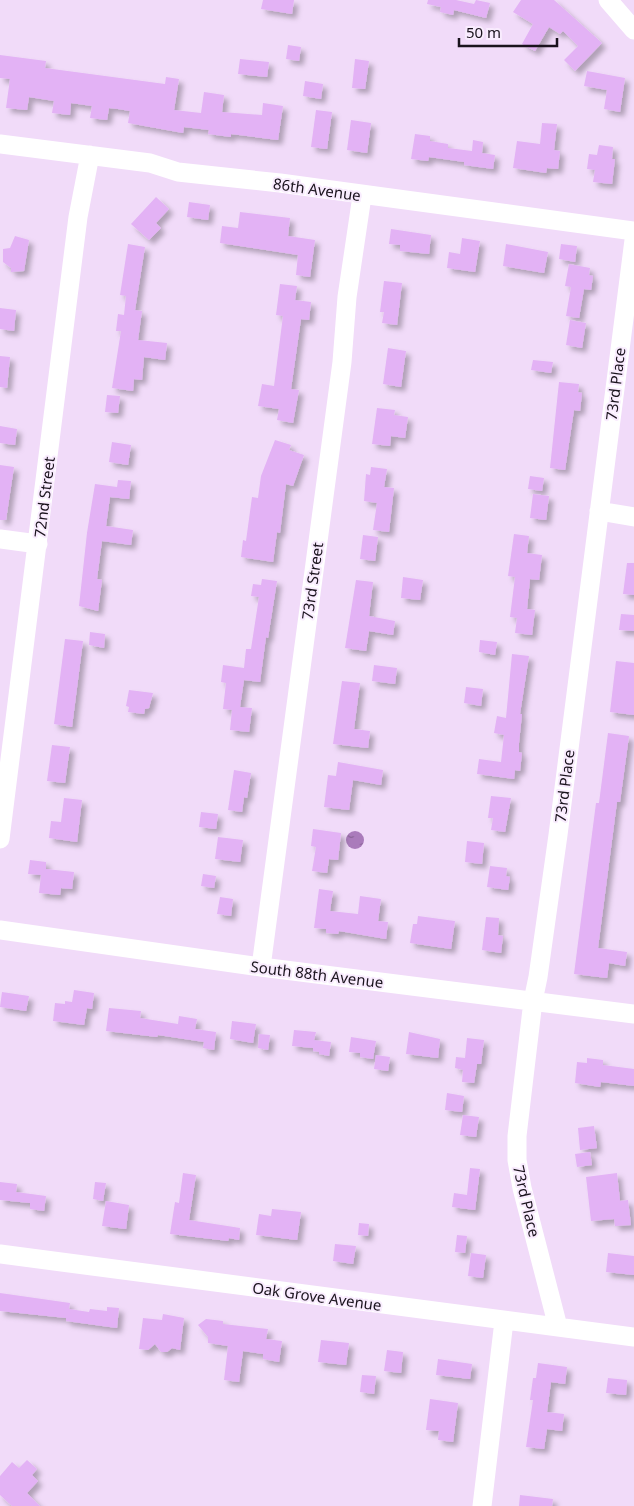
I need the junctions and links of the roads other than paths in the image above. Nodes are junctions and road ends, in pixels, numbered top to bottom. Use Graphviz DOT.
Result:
graph roads {
  1 [pos="608,0"];
  2 [pos="634,30"];
  3 [pos="0,144"];
  4 [pos="90,155"];
  5 [pos="362,196"];
  6 [pos="634,231"];
  7 [pos="634,240"];
  8 [pos="599,511"];
  9 [pos="634,517"];
  10 [pos="0,539"];
  11 [pos="38,544"];
  12 [pos="0,839"];
  13 [pos="0,930"];
  14 [pos="261,967"];
  15 [pos="532,1001"];
  16 [pos="634,1014"];
  17 [pos="0,1254"];
  18 [pos="504,1322"];
  19 [pos="558,1327"];
  20 [pos="634,1337"];
  21 [pos="482,1506"];
  1 -- 2 [label="street"];
  3 -- 4 [label="street, 86th Avenue"];
  4 -- 5 [label="street, 86th Avenue"];
  4 -- 11 [label="street, 72nd Street"];
  5 -- 6 [label="street, 86th Avenue"];
  5 -- 14 [label="street, 73rd Street"];
  7 -- 8 [label="street, 73rd Place"];
  8 -- 9 [label="street"];
  8 -- 15 [label="street, 73rd Place"];
  10 -- 11 [label="street"];
  11 -- 12 [label="street, 72nd Street"];
  13 -- 14 [label="street, South 88th Avenue"];
  14 -- 15 [label="street, South 88th Avenue"];
  15 -- 16 [label="street, South 88th Avenue"];
  15 -- 19 [label="street, 73rd Place"];
  17 -- 18 [label="street, Oak Grove Avenue"];
  18 -- 19 [label="street, Oak Grove Avenue"];
  18 -- 21 [label="street"];
  19 -- 20 [label="street, Oak Grove Avenue"];
}
